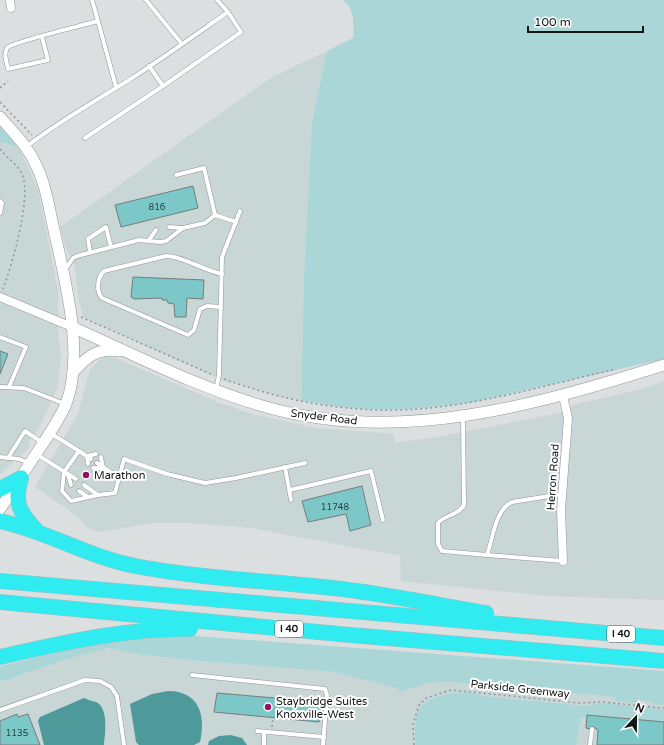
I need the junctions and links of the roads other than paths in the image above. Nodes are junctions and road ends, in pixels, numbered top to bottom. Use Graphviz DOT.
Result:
graph roads {
  1 [pos="92,0"];
  2 [pos="146,0"];
  3 [pos="217,0"];
  4 [pos="228,12"];
  5 [pos="98,21"];
  6 [pos="42,37"];
  7 [pos="182,44"];
  8 [pos="149,66"];
  9 [pos="163,86"];
  10 [pos="116,87"];
  11 [pos="0,117"];
  12 [pos="85,138"];
  13 [pos="26,147"];
  14 [pos="176,175"];
  15 [pos="0,201"];
  16 [pos="240,211"];
  17 [pos="0,213"];
  18 [pos="215,215"];
  19 [pos="236,222"];
  20 [pos="169,227"];
  21 [pos="183,228"];
  22 [pos="156,230"];
  23 [pos="148,240"];
  24 [pos="111,247"];
  25 [pos="89,252"];
  26 [pos="63,273"];
  27 [pos="222,274"];
  28 [pos="0,297"];
  29 [pos="221,307"];
  30 [pos="72,326"];
  31 [pos="0,337"];
  32 [pos="131,353"];
  33 [pos="664,365"];
  34 [pos="73,372"];
  35 [pos="0,387"];
  36 [pos="9,387"];
  37 [pos="216,390"];
  38 [pos="563,396"];
  39 [pos="66,404"];
  40 [pos="463,416"];
  41 [pos="50,432"];
  42 [pos="43,443"];
  43 [pos="79,451"];
  44 [pos="96,454"];
  45 [pos="0,457"];
  46 [pos="8,458"];
  47 [pos="89,458"];
  48 [pos="101,458"];
  49 [pos="33,459"];
  50 [pos="97,463"];
  51 [pos="305,463"];
  52 [pos="88,464"];
  53 [pos="285,467"];
  54 [pos="93,468"];
  55 [pos="103,468"];
  56 [pos="64,472"];
  57 [pos="68,474"];
  58 [pos="21,478"];
  59 [pos="119,478"];
  60 [pos="76,479"];
  61 [pos="71,485"];
  62 [pos="84,485"];
  63 [pos="0,489"];
  64 [pos="290,490"];
  65 [pos="79,491"];
  66 [pos="562,494"];
  67 [pos="98,495"];
  68 [pos="88,497"];
  69 [pos="291,500"];
  70 [pos="0,509"];
  71 [pos="383,520"];
  72 [pos="0,521"];
  73 [pos="37,531"];
  74 [pos="488,555"];
  75 [pos="563,561"];
  76 [pos="0,581"];
  77 [pos="0,602"];
  78 [pos="577,630"];
  79 [pos="303,631"];
  80 [pos="664,638"];
  81 [pos="0,657"];
  82 [pos="664,661"];
  83 [pos="192,675"];
  84 [pos="0,710"];
  85 [pos="592,729"];
  86 [pos="257,731"];
  87 [pos="264,732"];
  88 [pos="324,737"];
  89 [pos="124,745"];
  90 [pos="264,745"];
  91 [pos="323,745"];
  92 [pos="590,745"];
  1 -- 5 [label="lane"];
  2 -- 7 [label="lane"];
  3 -- 4 [label="lane"];
  4 -- 7 [label="lane"];
  4 -- 9 [label="lane"];
  5 -- 6 [label="lane"];
  5 -- 10 [label="lane"];
  6 -- 6 [label="lane"];
  7 -- 8 [label="lane"];
  8 -- 9 [label="lane"];
  8 -- 10 [label="lane"];
  9 -- 12 [label="lane"];
  10 -- 13 [label="lane"];
  11 -- 13 [label="street"];
  13 -- 26 [label="street"];
  14 -- 18 [label="lane"];
  15 -- 17 [label="lane"];
  16 -- 19 [label="lane"];
  18 -- 19 [label="lane"];
  18 -- 21 [label="lane"];
  19 -- 27 [label="lane"];
  20 -- 21 [label="lane"];
  21 -- 23 [label="lane"];
  22 -- 23 [label="lane"];
  23 -- 24 [label="lane"];
  24 -- 25 [label="lane"];
  24 -- 25 [label="lane"];
  25 -- 26 [label="lane"];
  26 -- 30 [label="street"];
  27 -- 29 [label="lane"];
  27 -- 29 [label="lane"];
  28 -- 30 [label="street, Snyder Road"];
  29 -- 37 [label="lane"];
  30 -- 32 [label="street, Snyder Road"];
  30 -- 34 [label="street"];
  31 -- 36 [label="lane"];
  32 -- 34 [label="street"];
  32 -- 37 [label="street, Snyder Road"];
  33 -- 38 [label="street, Snyder Road"];
  34 -- 39 [label="street"];
  35 -- 36 [label="lane"];
  36 -- 39 [label="lane"];
  37 -- 40 [label="street, Snyder Road"];
  38 -- 40 [label="street, Snyder Road"];
  38 -- 66 [label="street, Herron Road"];
  39 -- 41 [label="street"];
  40 -- 74 [label="lane"];
  41 -- 42 [label="street"];
  41 -- 43 [label="lane"];
  42 -- 46 [label="lane"];
  42 -- 49 [label="street"];
  43 -- 47 [label="lane"];
  43 -- 56 [label="lane"];
  44 -- 47 [label="lane"];
  45 -- 46 [label="lane"];
  46 -- 49 [label="lane"];
  47 -- 52 [label="lane"];
  48 -- 55 [label="lane"];
  49 -- 56 [label="lane"];
  49 -- 58 [label="street"];
  50 -- 55 [label="lane"];
  51 -- 53 [label="lane"];
  53 -- 59 [label="lane"];
  53 -- 64 [label="lane"];
  54 -- 55 [label="lane"];
  55 -- 59 [label="lane"];
  56 -- 57 [label="lane"];
  56 -- 68 [label="lane"];
  57 -- 60 [label="lane"];
  57 -- 61 [label="lane"];
  58 -- 63 [label="highway"];
  58 -- 70 [label="street"];
  58 -- 73 [label="highway"];
  59 -- 67 [label="lane"];
  62 -- 67 [label="lane"];
  64 -- 69 [label="lane"];
  64 -- 71 [label="lane"];
  65 -- 68 [label="lane"];
  66 -- 74 [label="lane"];
  66 -- 75 [label="street, Herron Road"];
  67 -- 68 [label="lane"];
  72 -- 73 [label="highway"];
  73 -- 78 [label="highway"];
  74 -- 75 [label="lane"];
  76 -- 78 [label="highway, I 40"];
  77 -- 79 [label="highway, I 40"];
  78 -- 80 [label="highway, I 40"];
  79 -- 81 [label="highway"];
  79 -- 82 [label="highway, I 40"];
  83 -- 88 [label="lane"];
  84 -- 89 [label="lane"];
  85 -- 92 [label="lane"];
  86 -- 87 [label="lane"];
  87 -- 88 [label="lane"];
  87 -- 90 [label="lane"];
  88 -- 91 [label="lane"];
}
